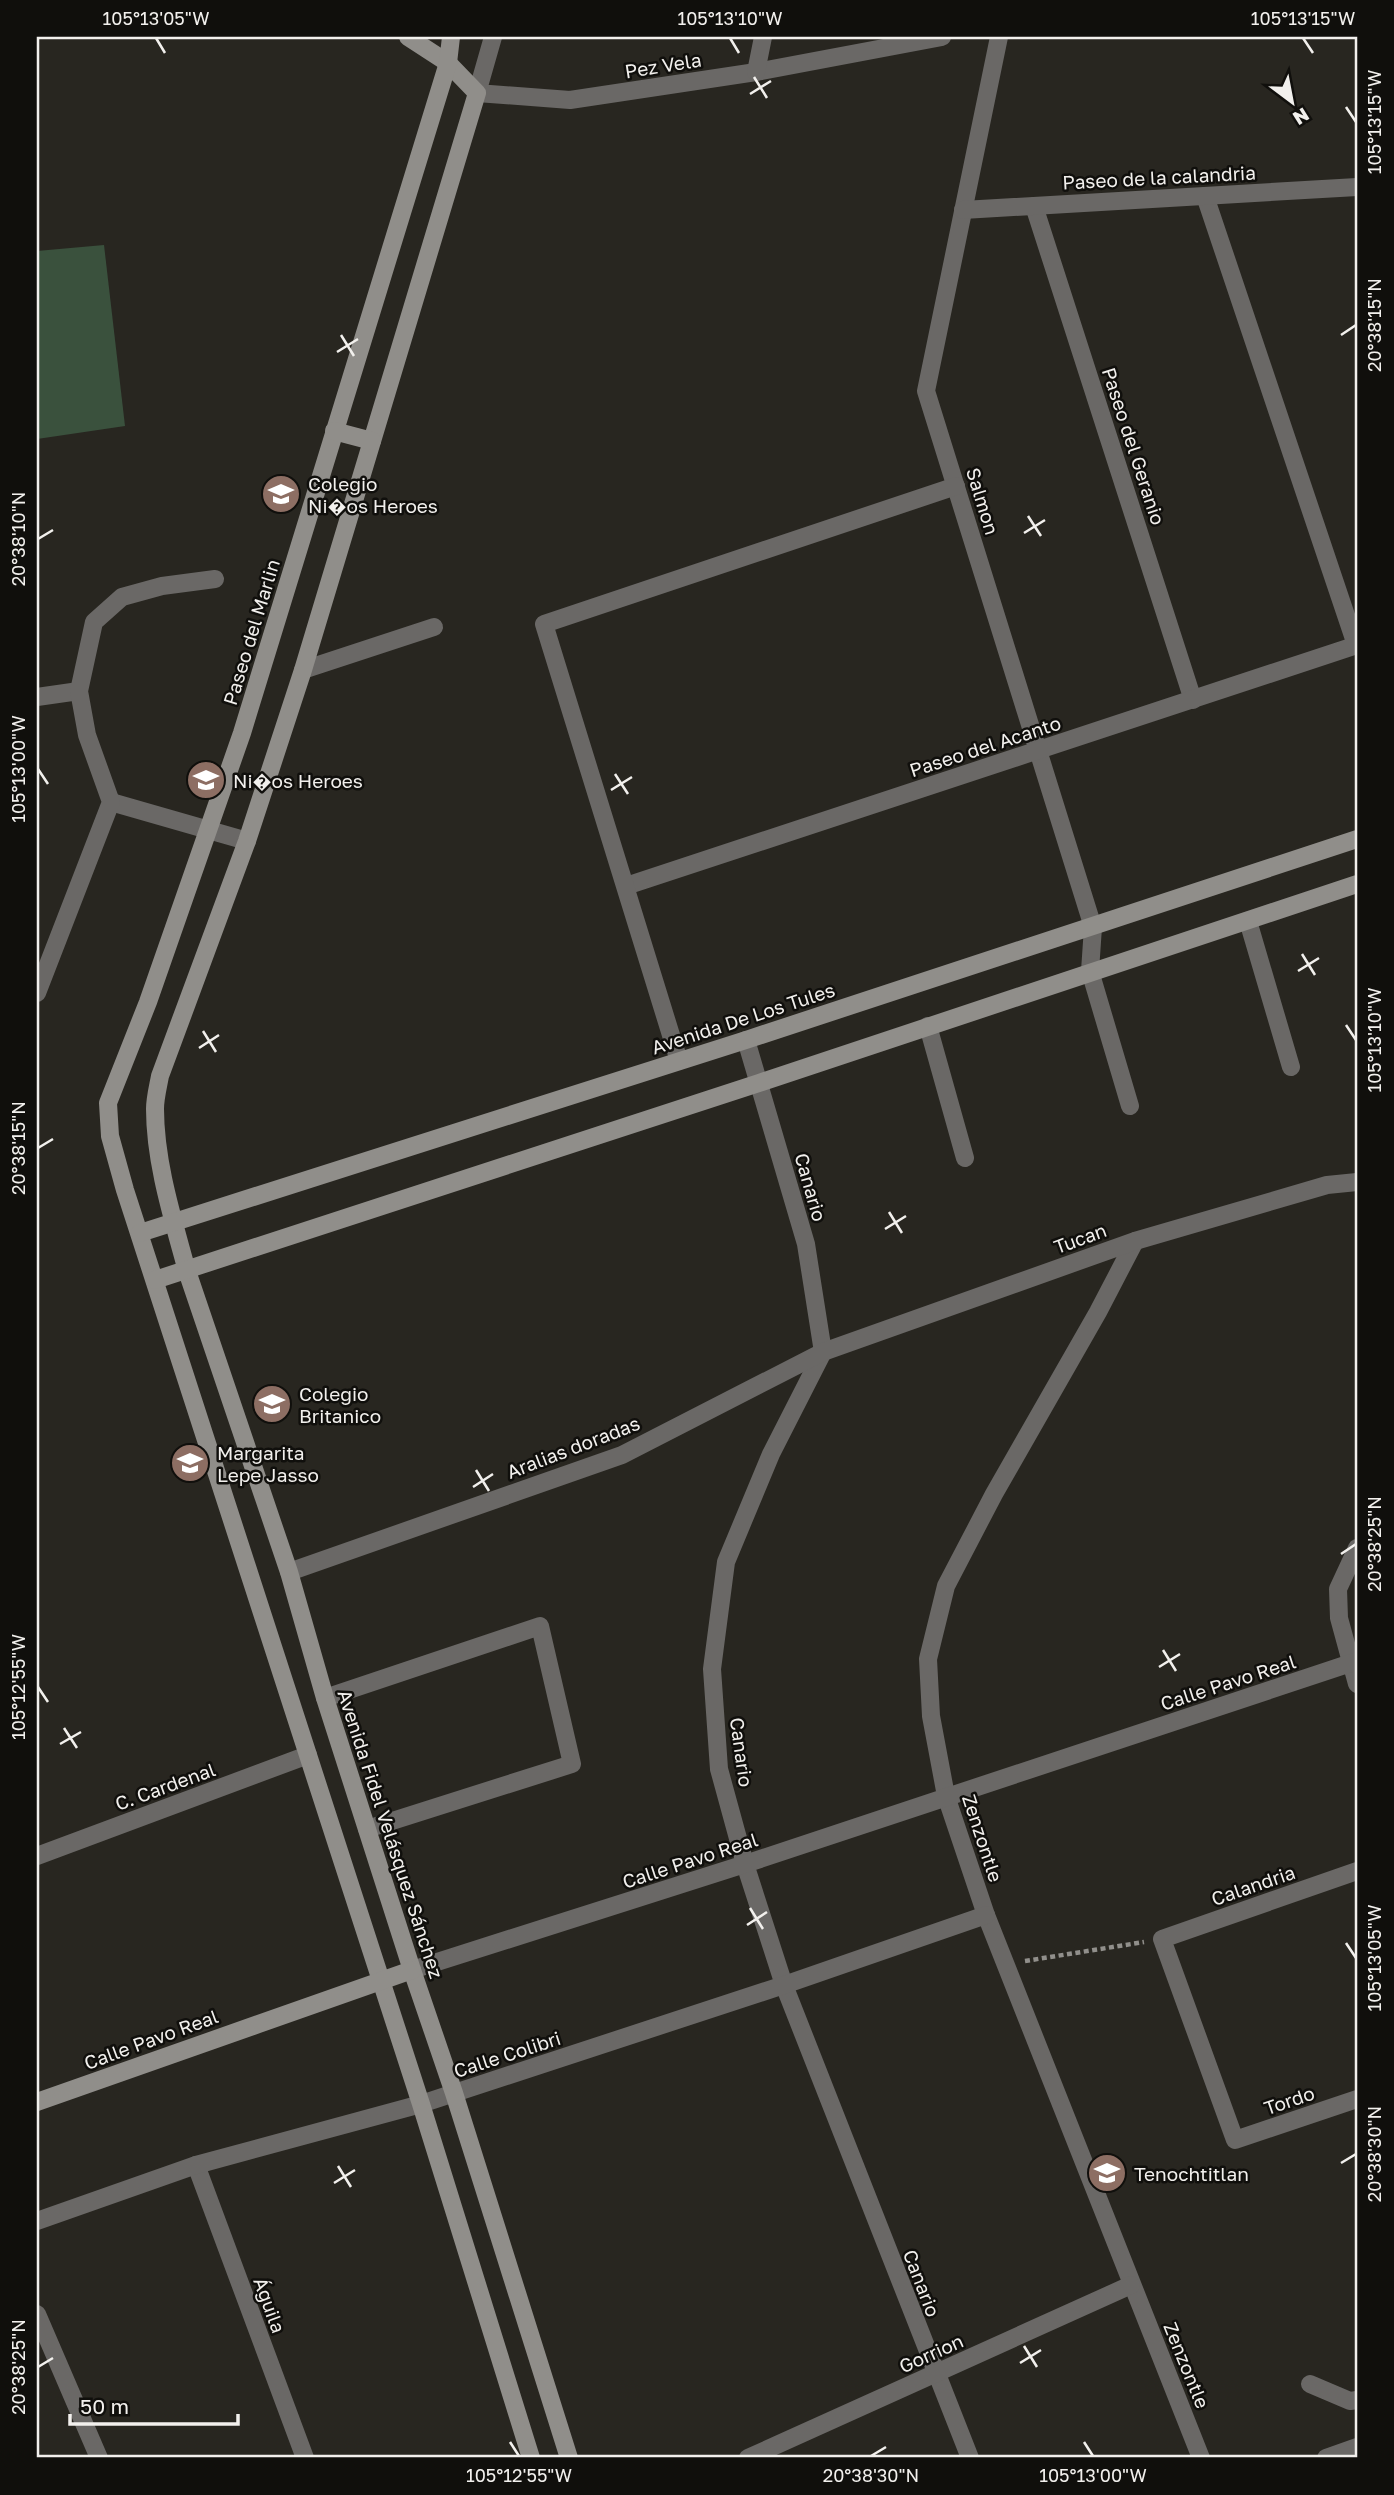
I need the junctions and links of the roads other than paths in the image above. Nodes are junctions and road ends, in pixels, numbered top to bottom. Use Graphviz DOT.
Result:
graph roads {
  1 [pos="408,37"];
  2 [pos="451,37"];
  3 [pos="493,37"];
  4 [pos="763,37"];
  5 [pos="942,37"];
  6 [pos="999,37"];
  7 [pos="448,63"];
  8 [pos="756,72"];
  9 [pos="477,93"];
  10 [pos="1357,187"];
  11 [pos="1205,196"];
  12 [pos="1034,206"];
  13 [pos="963,209"];
  14 [pos="334,431"];
  15 [pos="372,441"];
  16 [pos="956,486"];
  17 [pos="215,579"];
  18 [pos="434,627"];
  19 [pos="1357,645"];
  20 [pos="303,670"];
  21 [pos="79,691"];
  22 [pos="37,697"];
  23 [pos="1193,700"];
  24 [pos="1038,751"];
  25 [pos="111,803"];
  26 [pos="209,830"];
  27 [pos="1357,839"];
  28 [pos="247,841"];
  29 [pos="1357,884"];
  30 [pos="626,887"];
  31 [pos="1248,921"];
  32 [pos="1093,927"];
  33 [pos="1090,971"];
  34 [pos="37,993"];
  35 [pos="928,1026"];
  36 [pos="746,1040"];
  37 [pos="679,1061"];
  38 [pos="1292,1067"];
  39 [pos="759,1083"];
  40 [pos="1130,1106"];
  41 [pos="965,1158"];
  42 [pos="1357,1182"];
  43 [pos="173,1222"];
  44 [pos="140,1233"];
  45 [pos="1135,1241"];
  46 [pos="187,1271"];
  47 [pos="155,1280"];
  48 [pos="823,1352"];
  49 [pos="1357,1548"];
  50 [pos="289,1572"];
  51 [pos="1354,1662"];
  52 [pos="1357,1685"];
  53 [pos="324,1698"];
  54 [pos="308,1755"];
  55 [pos="946,1796"];
  56 [pos="368,1829"];
  57 [pos="37,1856"];
  58 [pos="745,1864"];
  59 [pos="1357,1871"];
  60 [pos="986,1915"];
  61 [pos="412,1970"];
  62 [pos="381,1980"];
  63 [pos="784,1986"];
  64 [pos="454,2093"];
  65 [pos="1357,2099"];
  66 [pos="37,2102"];
  67 [pos="421,2104"];
  68 [pos="1235,2140"];
  69 [pos="196,2165"];
  70 [pos="37,2221"];
  71 [pos="1131,2285"];
  72 [pos="37,2314"];
  73 [pos="936,2374"];
  74 [pos="1310,2384"];
  75 [pos="1357,2400"];
  76 [pos="1357,2447"];
  77 [pos="99,2458"];
  78 [pos="306,2458"];
  79 [pos="531,2458"];
  80 [pos="569,2458"];
  81 [pos="748,2458"];
  82 [pos="970,2458"];
  83 [pos="1201,2458"];
  84 [pos="1326,2458"];
  1 -- 7 [label="street"];
  2 -- 7 [label="street, Paseo del Marlin"];
  3 -- 9 [label="street"];
  4 -- 8 [label="street"];
  5 -- 8 [label="street, Pez Vela"];
  6 -- 13 [label="street, Salmon"];
  7 -- 9 [label="street"];
  7 -- 14 [label="street, Paseo del Marlin"];
  8 -- 9 [label="street, Pez Vela"];
  9 -- 15 [label="street"];
  10 -- 11 [label="street, Paseo de la calandria"];
  11 -- 12 [label="street, Paseo de la calandria"];
  11 -- 19 [label="street"];
  12 -- 13 [label="street, Paseo de la calandria"];
  12 -- 23 [label="street, Paseo del Geranio"];
  13 -- 16 [label="street, Salmon"];
  14 -- 15 [label="street"];
  14 -- 26 [label="street, Paseo del Marlin"];
  15 -- 20 [label="street"];
  16 -- 24 [label="street, Salmon"];
  16 -- 30 [label="street"];
  17 -- 21 [label="street"];
  18 -- 20 [label="street"];
  19 -- 23 [label="street, Paseo del Acanto"];
  20 -- 28 [label="street"];
  21 -- 22 [label="street"];
  21 -- 25 [label="street"];
  23 -- 24 [label="street, Paseo del Acanto"];
  24 -- 30 [label="street, Paseo del Acanto"];
  24 -- 32 [label="street, Salmon"];
  25 -- 26 [label="street"];
  25 -- 34 [label="street"];
  26 -- 28 [label="street"];
  26 -- 44 [label="street, Paseo del Marlin"];
  27 -- 32 [label="street, Avenida De Los Tules"];
  28 -- 43 [label="street"];
  29 -- 31 [label="street"];
  30 -- 37 [label="street"];
  31 -- 33 [label="street"];
  31 -- 38 [label="street"];
  32 -- 33 [label="street, Salmon"];
  32 -- 36 [label="street, Avenida De Los Tules"];
  33 -- 35 [label="street"];
  33 -- 40 [label="street"];
  35 -- 39 [label="street"];
  35 -- 41 [label="street"];
  36 -- 37 [label="street, Avenida De Los Tules"];
  36 -- 39 [label="street, Canario"];
  37 -- 43 [label="street, Avenida De Los Tules"];
  39 -- 46 [label="street"];
  39 -- 48 [label="street, Canario"];
  42 -- 45 [label="street, Tucan"];
  43 -- 44 [label="street, Avenida De Los Tules"];
  43 -- 46 [label="street, Avenida Fidel Velásquez Sánchez"];
  44 -- 47 [label="street"];
  45 -- 48 [label="street, Tucan"];
  45 -- 55 [label="street, Zenzontle"];
  46 -- 47 [label="street"];
  46 -- 50 [label="street, Avenida Fidel Velásquez Sánchez"];
  47 -- 54 [label="street"];
  48 -- 50 [label="street, Aralias doradas"];
  48 -- 58 [label="street, Canario"];
  49 -- 51 [label="street"];
  50 -- 53 [label="street, Avenida Fidel Velásquez Sánchez"];
  51 -- 52 [label="street"];
  51 -- 55 [label="street, Calle Pavo Real"];
  53 -- 56 [label="street, Avenida Fidel Velásquez Sánchez"];
  53 -- 56 [label="street"];
  54 -- 57 [label="street, C. Cardenal"];
  54 -- 62 [label="street"];
  55 -- 58 [label="street, Calle Pavo Real"];
  55 -- 60 [label="street, Zenzontle"];
  56 -- 61 [label="street, Avenida Fidel Velásquez Sánchez"];
  58 -- 61 [label="street, Calle Pavo Real"];
  58 -- 63 [label="street, Canario"];
  59 -- 68 [label="street, Calandria"];
  60 -- 63 [label="street, Calle Colibri"];
  60 -- 71 [label="street, Zenzontle"];
  61 -- 62 [label="street, Calle Pavo Real"];
  61 -- 64 [label="street, Avenida Fidel Velásquez Sánchez"];
  62 -- 66 [label="street, Calle Pavo Real"];
  62 -- 67 [label="street"];
  63 -- 64 [label="street, Calle Colibri"];
  63 -- 73 [label="street, Canario"];
  64 -- 67 [label="street, Calle Colibri"];
  64 -- 80 [label="street, Avenida Fidel Velásquez Sánchez"];
  65 -- 68 [label="street, Tordo"];
  67 -- 69 [label="street, Calle Colibri"];
  67 -- 79 [label="street"];
  69 -- 70 [label="street, Calle Colibri"];
  69 -- 78 [label="street, Águila"];
  71 -- 73 [label="street, Gorrion"];
  71 -- 83 [label="street, Zenzontle"];
  72 -- 77 [label="street"];
  73 -- 81 [label="street, Gorrion"];
  73 -- 82 [label="street, Canario"];
  74 -- 75 [label="street"];
  76 -- 84 [label="street"];
}
